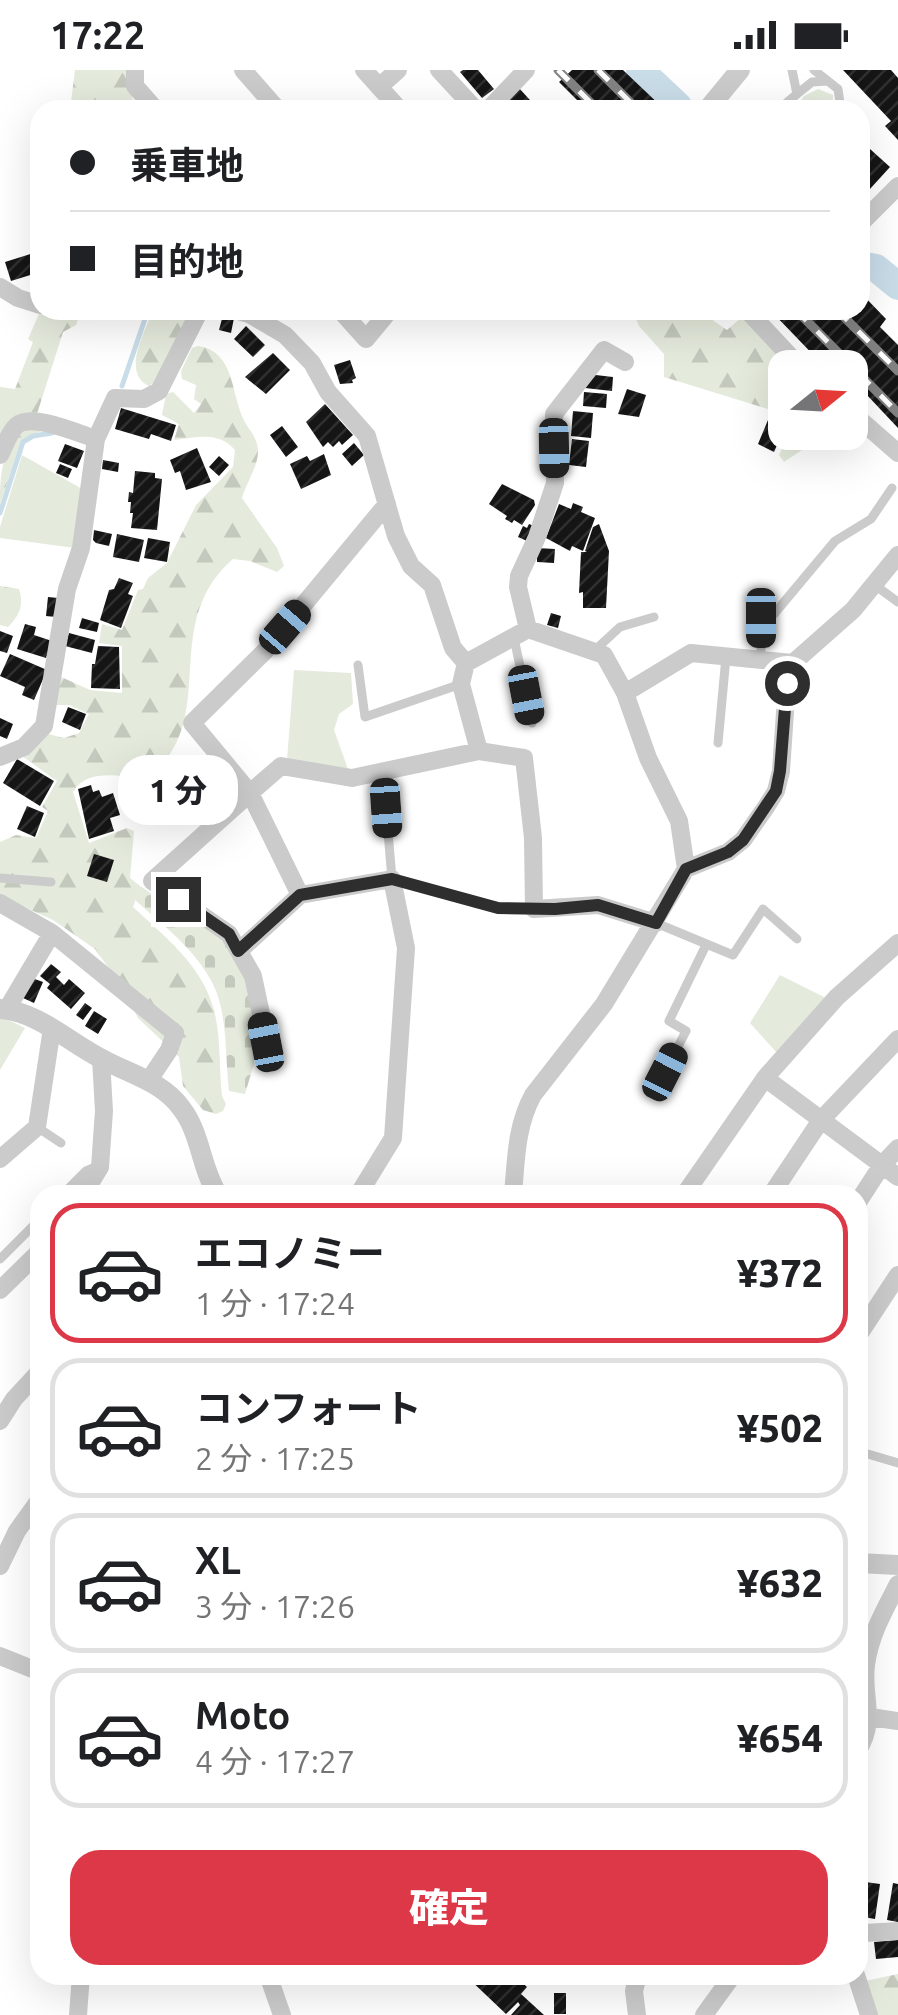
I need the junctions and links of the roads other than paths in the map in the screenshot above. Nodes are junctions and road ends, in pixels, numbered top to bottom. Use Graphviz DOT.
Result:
graph roads {
  1 [pos="135,70"];
  2 [pos="243,70"];
  3 [pos="364,70"];
  4 [pos="398,70"];
  5 [pos="439,70"];
  6 [pos="526,70"];
  7 [pos="740,70"];
  8 [pos="792,70"];
  9 [pos="814,70"];
  10 [pos="828,81"];
  11 [pos="379,87"];
  12 [pos="797,94"];
  13 [pos="147,100"];
  14 [pos="269,100"];
  15 [pos="391,100"];
  16 [pos="467,100"];
  17 [pos="498,100"];
  18 [pos="715,100"];
  19 [pos="791,100"];
  20 [pos="840,100"];
  21 [pos="898,186"];
  22 [pos="870,214"];
  23 [pos="0,287"];
  24 [pos="30,302"];
  25 [pos="195,320"];
  26 [pos="257,320"];
  27 [pos="349,320"];
  28 [pos="382,320"];
  29 [pos="755,320"];
  30 [pos="784,350"];
  31 [pos="625,362"];
  32 [pos="868,427"];
  33 [pos="96,439"];
  34 [pos="898,453"];
  35 [pos="0,455"];
  36 [pos="892,488"];
  37 [pos="387,504"];
  38 [pos="898,555"];
  39 [pos="872,583"];
  40 [pos="898,602"];
  41 [pos="654,618"];
  42 [pos="521,633"];
  43 [pos="595,650"];
  44 [pos="726,657"];
  45 [pos="761,659"];
  46 [pos="466,663"];
  47 [pos="793,663"];
  48 [pos="358,665"];
  49 [pos="461,684"];
  50 [pos="626,693"];
  51 [pos="532,724"];
  52 [pos="718,744"];
  53 [pos="478,752"];
  54 [pos="0,757"];
  55 [pos="383,773"];
  56 [pos="250,793"];
  57 [pos="686,869"];
  58 [pos="0,878"];
  59 [pos="392,879"];
  60 [pos="51,882"];
  61 [pos="300,895"];
  62 [pos="0,903"];
  63 [pos="534,909"];
  64 [pos="656,923"];
  65 [pos="52,933"];
  66 [pos="797,940"];
  67 [pos="898,942"];
  68 [pos="706,945"];
  69 [pos="238,951"];
  70 [pos="3,1009"];
  71 [pos="52,1028"];
  72 [pos="898,1039"];
  73 [pos="266,1042"];
  74 [pos="101,1059"];
  75 [pos="665,1072"];
  76 [pos="765,1078"];
  77 [pos="149,1080"];
  78 [pos="820,1120"];
  79 [pos="37,1127"];
  80 [pos="61,1143"];
  81 [pos="898,1148"];
  82 [pos="0,1159"];
  83 [pos="882,1165"];
  84 [pos="100,1166"];
  85 [pos="898,1177"];
  86 [pos="73,1185"];
  87 [pos="94,1185"];
  88 [pos="210,1185"];
  89 [pos="364,1185"];
  90 [pos="514,1185"];
  91 [pos="691,1185"];
  92 [pos="778,1185"];
  93 [pos="868,1187"];
  94 [pos="30,1229"];
  95 [pos="0,1258"];
  96 [pos="30,1261"];
  97 [pos="898,1274"];
  98 [pos="0,1290"];
  99 [pos="868,1320"];
  100 [pos="30,1381"];
  101 [pos="0,1382"];
  102 [pos="14,1398"];
  103 [pos="0,1420"];
  104 [pos="868,1454"];
  105 [pos="898,1463"];
  106 [pos="30,1523"];
  107 [pos="868,1563"];
  108 [pos="898,1564"];
  109 [pos="0,1566"];
  110 [pos="898,1584"];
  111 [pos="868,1654"];
  112 [pos="0,1656"];
  113 [pos="30,1668"];
  114 [pos="868,1698"];
  115 [pos="870,1717"];
  116 [pos="898,1722"];
  117 [pos="868,1731"];
  118 [pos="898,1931"];
  119 [pos="868,1933"];
  120 [pos="80,1985"];
  121 [pos="272,1985"];
  122 [pos="636,1985"];
  123 [pos="726,1985"];
  124 [pos="859,1985"];
  125 [pos="78,2015"];
  126 [pos="282,2015"];
  127 [pos="636,2015"];
  128 [pos="704,2015"];
  129 [pos="869,2015"];
  1 -- 13 [label="street"];
  2 -- 14 [label="street"];
  3 -- 11 [label="street"];
  4 -- 11 [label="street"];
  5 -- 16 [label="street"];
  6 -- 17 [label="street"];
  7 -- 18 [label="street"];
  8 -- 12 [label="lane"];
  9 -- 10 [label="lane"];
  10 -- 12 [label="lane"];
  10 -- 20 [label="lane"];
  11 -- 15 [label="street"];
  12 -- 19 [label="lane"];
  21 -- 22 [label="street"];
  23 -- 24 [label="street"];
  25 -- 33 [label="street"];
  26 -- 37 [label="street"];
  27 -- 28 [label="street"];
  29 -- 30 [label="street"];
  31 -- 42 [label="street"];
  32 -- 34 [label="street"];
  33 -- 35 [label="street"];
  33 -- 54 [label="street"];
  36 -- 45 [label="lane"];
  37 -- 46 [label="street"];
  37 -- 56 [label="street"];
  38 -- 39 [label="street"];
  39 -- 40 [label="lane"];
  39 -- 47 [label="street"];
  41 -- 43 [label="lane"];
  42 -- 43 [label="street"];
  42 -- 46 [label="street"];
  42 -- 51 [label="lane"];
  43 -- 50 [label="street"];
  44 -- 45 [label="street"];
  44 -- 50 [label="street"];
  44 -- 52 [label="lane"];
  45 -- 47 [label="street"];
  46 -- 49 [label="street"];
  47 -- 57 [label="street"];
  48 -- 49 [label="lane"];
  49 -- 53 [label="street"];
  50 -- 57 [label="street"];
  53 -- 55 [label="street"];
  53 -- 63 [label="street"];
  55 -- 56 [label="street"];
  55 -- 59 [label="lane"];
  56 -- 61 [label="street"];
  56 -- 69 [label="street"];
  57 -- 64 [label="street"];
  58 -- 60 [label="lane"];
  59 -- 61 [label="street"];
  59 -- 63 [label="lane"];
  59 -- 89 [label="street"];
  61 -- 69 [label="street"];
  62 -- 65 [label="street"];
  63 -- 64 [label="street"];
  64 -- 68 [label="lane"];
  64 -- 90 [label="street"];
  65 -- 70 [label="street"];
  65 -- 77 [label="street"];
  66 -- 68 [label="lane"];
  67 -- 76 [label="street"];
  68 -- 75 [label="lane"];
  69 -- 73 [label="street"];
  70 -- 71 [label="street"];
  71 -- 74 [label="street"];
  71 -- 79 [label="street"];
  72 -- 78 [label="street"];
  74 -- 77 [label="street"];
  74 -- 84 [label="street"];
  76 -- 78 [label="street"];
  76 -- 91 [label="street"];
  77 -- 88 [label="street"];
  78 -- 83 [label="street"];
  78 -- 92 [label="street"];
  79 -- 80 [label="lane"];
  79 -- 82 [label="street"];
  81 -- 83 [label="street"];
  83 -- 85 [label="street"];
  83 -- 93 [label="street"];
  84 -- 86 [label="lane"];
  84 -- 87 [label="street"];
  94 -- 95 [label="lane"];
  96 -- 98 [label="street"];
  97 -- 99 [label="street"];
  100 -- 102 [label="street"];
  101 -- 102 [label="street"];
  102 -- 103 [label="street"];
  104 -- 105 [label="lane"];
  106 -- 109 [label="street"];
  107 -- 108 [label="street"];
  110 -- 111 [label="street"];
  112 -- 113 [label="street"];
  114 -- 115 [label="street"];
  115 -- 116 [label="street"];
  115 -- 117 [label="street"];
  118 -- 119 [label="street"];
  120 -- 125 [label="street"];
  121 -- 126 [label="street"];
  122 -- 127 [label="street"];
  123 -- 128 [label="street"];
  124 -- 129 [label="street"];
}
